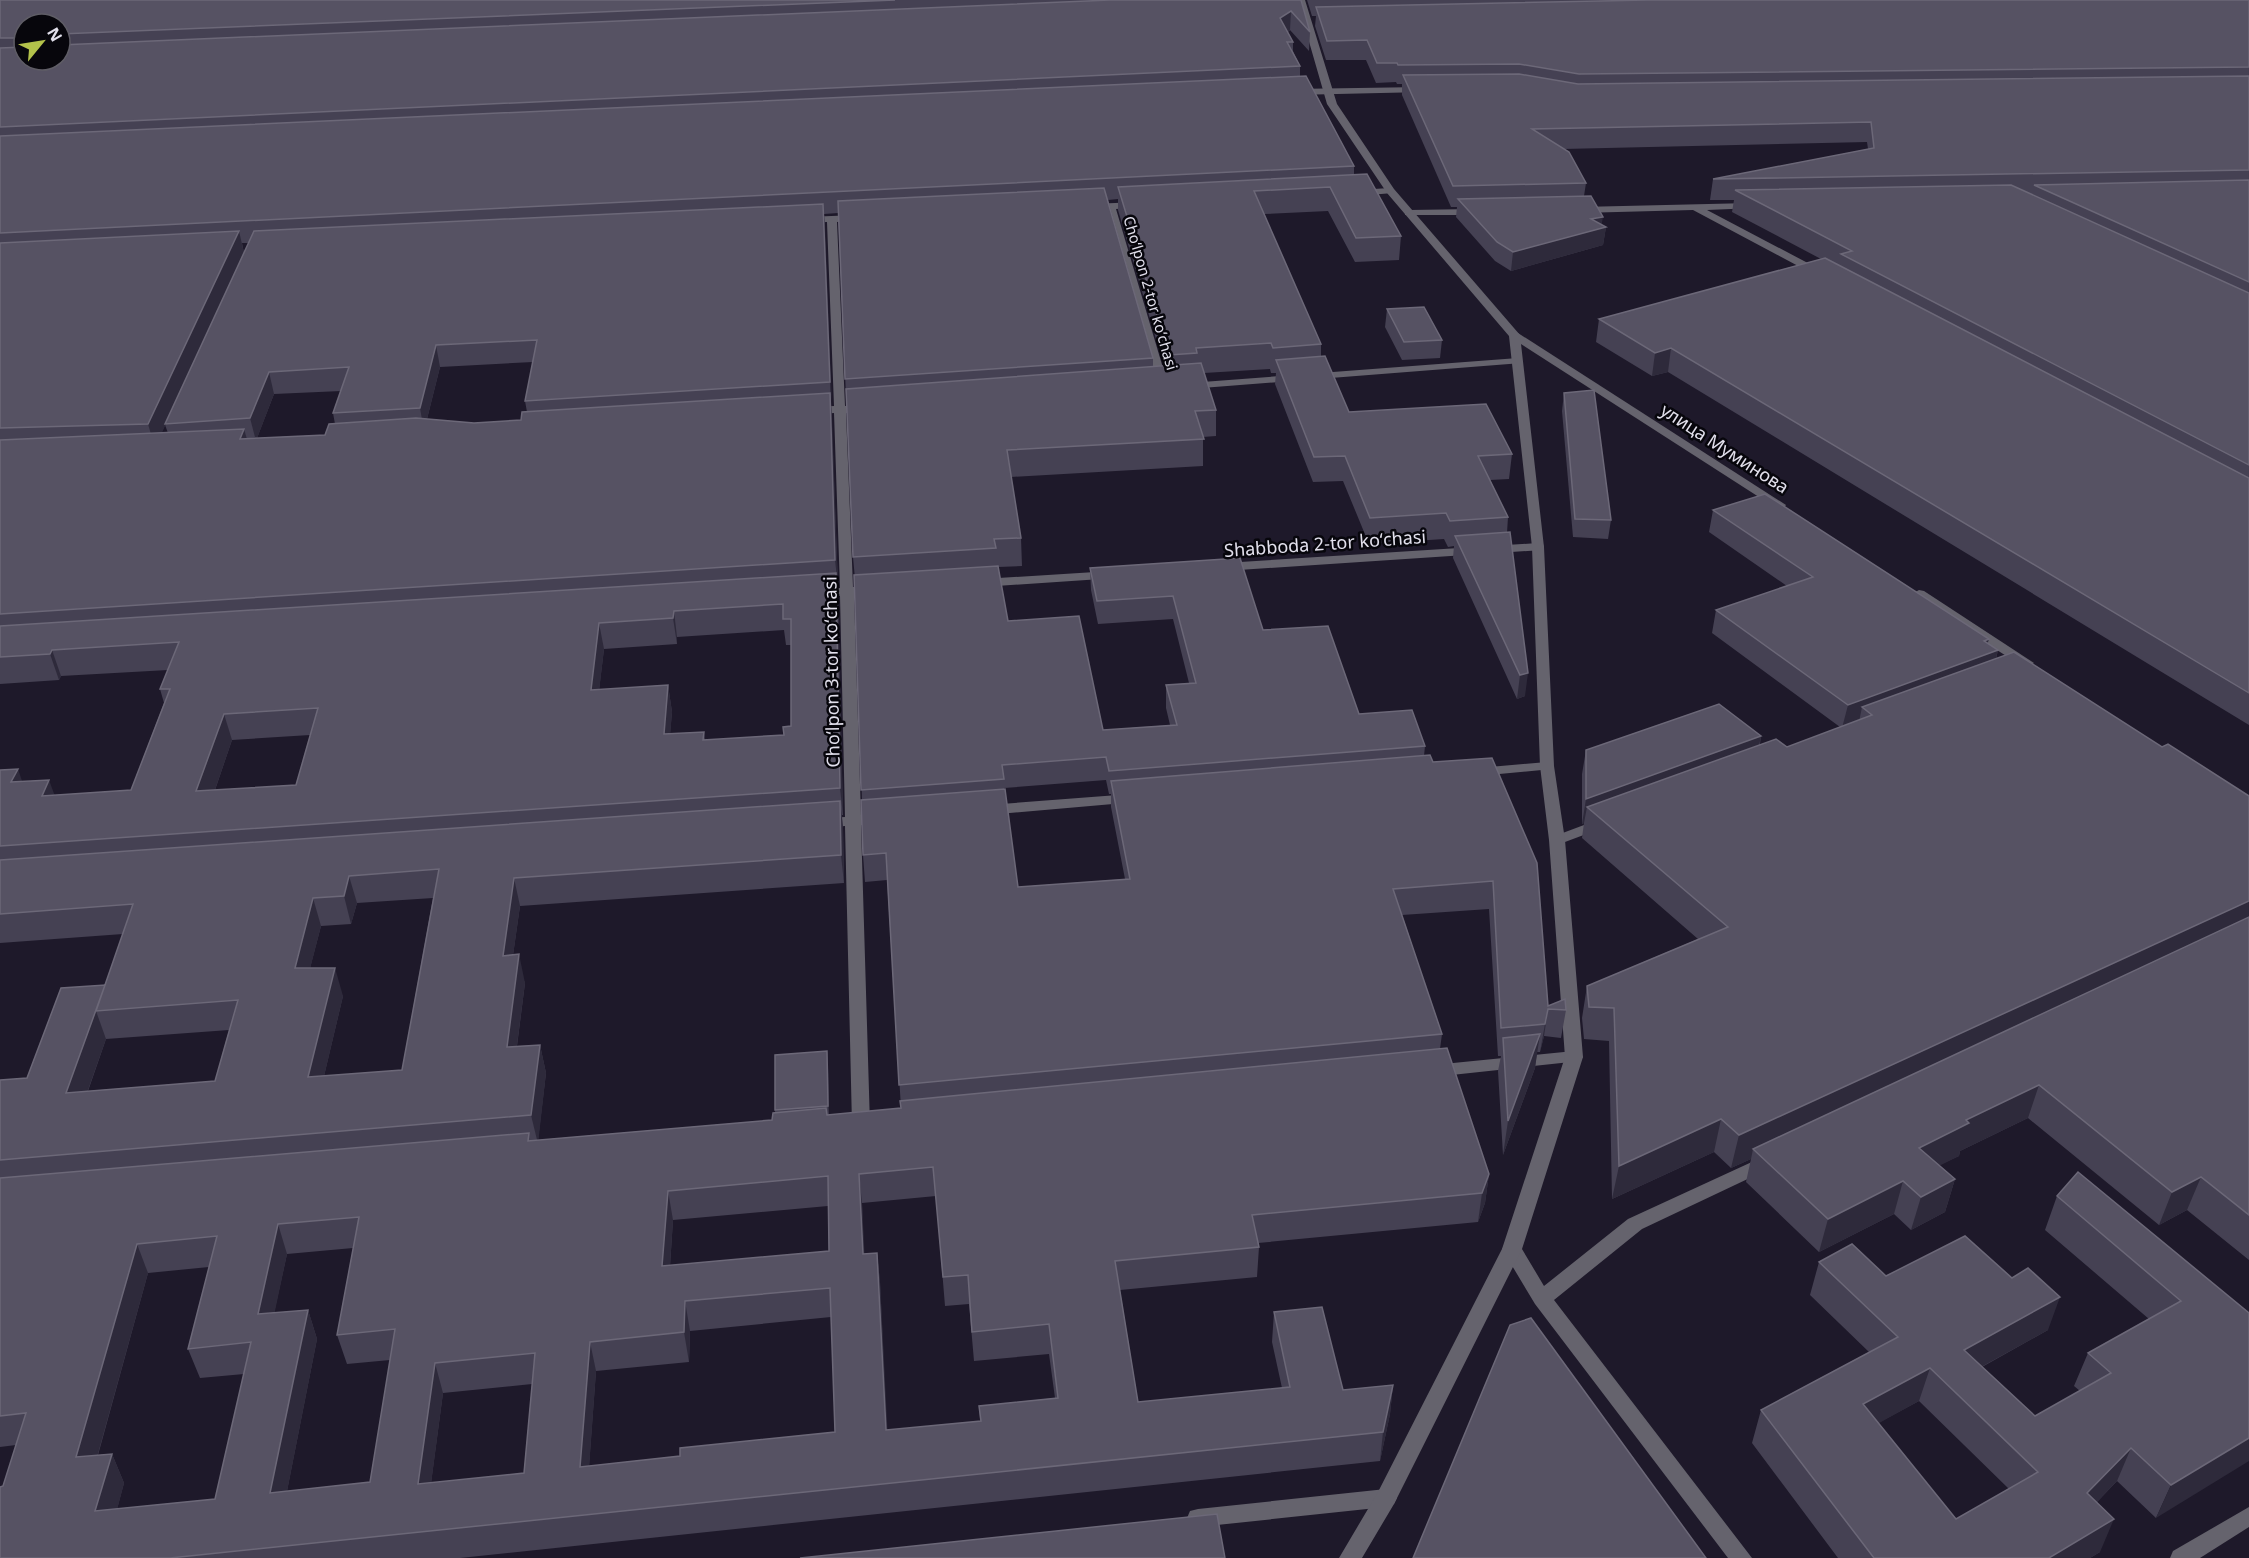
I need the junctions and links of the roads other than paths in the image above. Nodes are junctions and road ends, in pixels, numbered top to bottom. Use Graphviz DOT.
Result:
graph roads {
  1 [pos="1298,4"];
  2 [pos="1326,90"];
  3 [pos="1434,90"];
  4 [pos="1278,93"];
  5 [pos="1390,191"];
  6 [pos="1344,193"];
  7 [pos="1145,204"];
  8 [pos="1110,206"];
  9 [pos="1764,206"];
  10 [pos="1694,207"];
  11 [pos="1076,208"];
  12 [pos="1563,210"];
  13 [pos="1492,211"];
  14 [pos="1409,213"];
  15 [pos="867,217"];
  16 [pos="832,219"];
  17 [pos="796,221"];
  18 [pos="1830,279"];
  19 [pos="1514,335"];
  20 [pos="1518,361"];
  21 [pos="876,407"];
  22 [pos="840,410"];
  23 [pos="805,412"];
  24 [pos="1793,513"];
  25 [pos="1538,547"];
  26 [pos="1204,569"];
  27 [pos="1121,574"];
  28 [pos="966,584"];
  29 [pos="883,589"];
  30 [pos="1912,590"];
  31 [pos="848,592"];
  32 [pos="800,595"];
  33 [pos="2009,674"];
  34 [pos="1547,766"];
  35 [pos="1464,773"];
  36 [pos="1146,798"];
  37 [pos="969,812"];
  38 [pos="899,817"];
  39 [pos="1612,819"];
  40 [pos="852,821"];
  41 [pos="804,824"];
  42 [pos="1557,840"];
  43 [pos="1574,1057"];
  44 [pos="1419,1072"];
  45 [pos="861,1125"];
  46 [pos="1786,1153"];
  47 [pos="1512,1248"];
  48 [pos="1542,1299"];
  49 [pos="1386,1498"];
  50 [pos="2249,1516"];
  51 [pos="1172,1521"];
  52 [pos="1350,1558"];
  53 [pos="1741,1558"];
  54 [pos="2181,1558"];
  1 -- 2 [label="street, улица Муминова"];
  2 -- 3 [label="street"];
  2 -- 4 [label="street"];
  2 -- 5 [label="street, улица Муминова"];
  5 -- 6 [label="street"];
  5 -- 14 [label="street, улица Муминова"];
  7 -- 8 [label="street"];
  8 -- 11 [label="street"];
  8 -- 20 [label="street, Cho‘lpon 2-tor koʻchasi"];
  9 -- 10 [label="street"];
  10 -- 12 [label="street"];
  10 -- 18 [label="street"];
  13 -- 14 [label="street"];
  14 -- 19 [label="street, улица Муминова"];
  15 -- 16 [label="street"];
  16 -- 17 [label="street"];
  16 -- 22 [label="street, Cho‘lpon 3-tor koʻchasi"];
  19 -- 20 [label="street"];
  19 -- 24 [label="street, улица Муминова"];
  20 -- 25 [label="street"];
  21 -- 22 [label="street"];
  22 -- 23 [label="street"];
  22 -- 31 [label="street, Cho‘lpon 3-tor koʻchasi"];
  25 -- 26 [label="street, Shabboda 2-tor koʻchasi"];
  25 -- 34 [label="street"];
  27 -- 28 [label="street"];
  29 -- 31 [label="street"];
  30 -- 33 [label="street"];
  31 -- 32 [label="street"];
  31 -- 40 [label="street, Cho‘lpon 3-tor koʻchasi"];
  34 -- 35 [label="street"];
  34 -- 42 [label="street"];
  36 -- 37 [label="street"];
  38 -- 40 [label="street"];
  39 -- 42 [label="street"];
  40 -- 41 [label="street"];
  40 -- 45 [label="street, Cho‘lpon 3-tor koʻchasi"];
  42 -- 43 [label="street"];
  43 -- 44 [label="street"];
  43 -- 47 [label="street"];
  46 -- 48 [label="street"];
  47 -- 48 [label="street"];
  47 -- 49 [label="street"];
  48 -- 53 [label="street"];
  49 -- 51 [label="street"];
  49 -- 52 [label="street"];
  50 -- 54 [label="street"];
}
